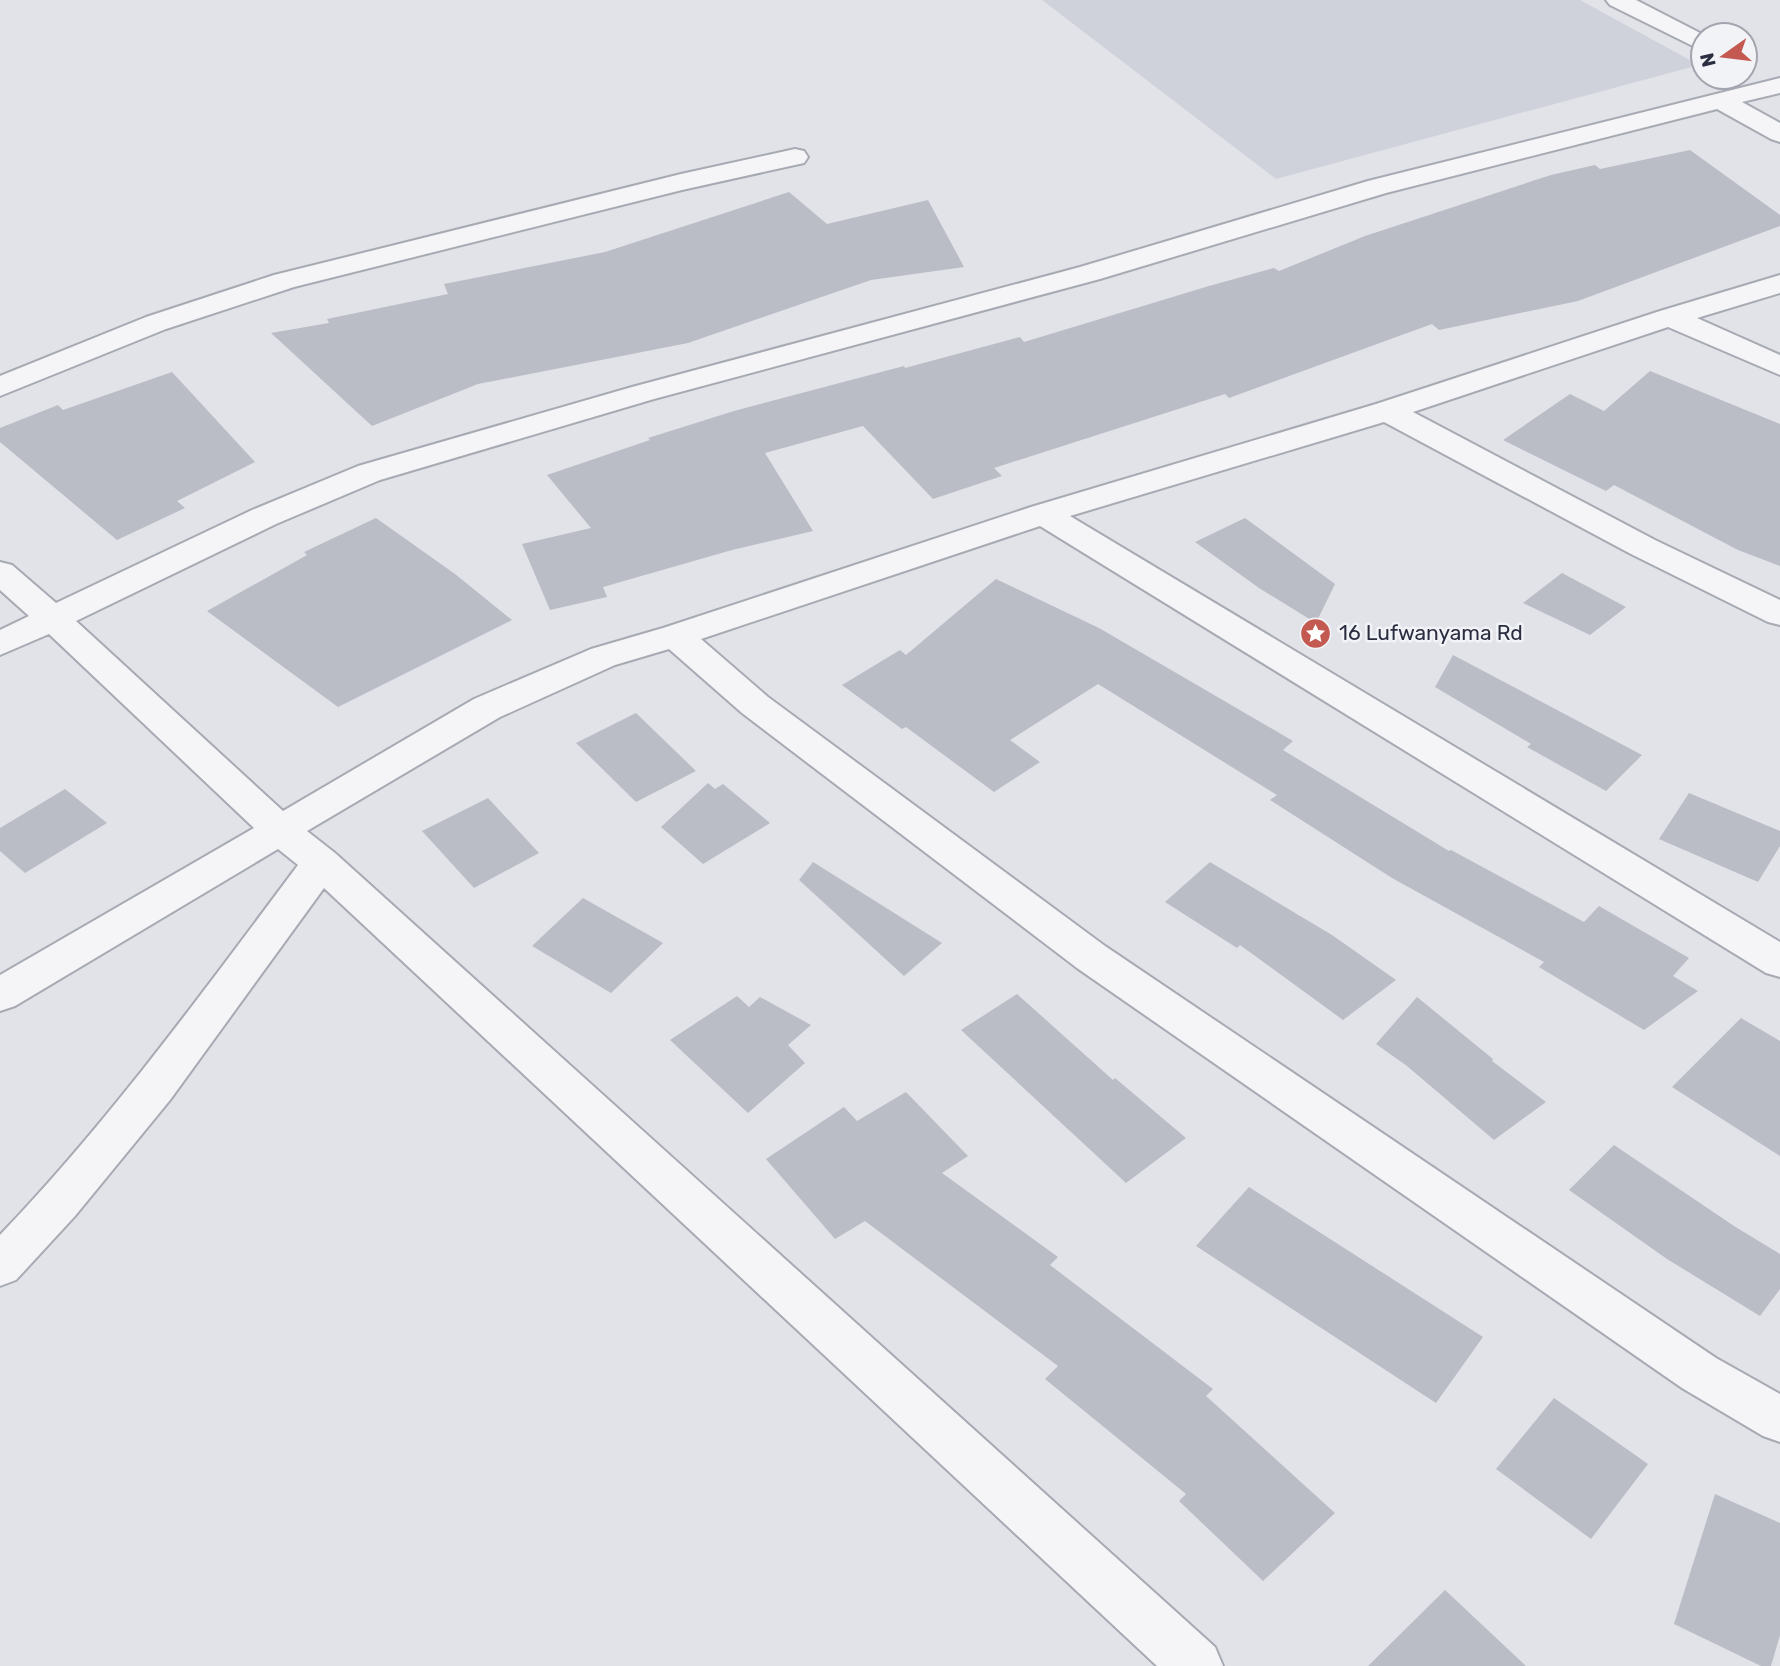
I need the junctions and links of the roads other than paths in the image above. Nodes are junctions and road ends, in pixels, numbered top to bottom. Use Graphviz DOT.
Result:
graph roads {
  1 [pos="1618,0"];
  2 [pos="1689,37"];
  3 [pos="1759,73"];
  4 [pos="1780,84"];
  5 [pos="1718,99"];
  6 [pos="1780,134"];
  7 [pos="795,157"];
  8 [pos="1780,284"];
  9 [pos="1670,317"];
  10 [pos="1780,366"];
  11 [pos="0,387"];
  12 [pos="1387,411"];
  13 [pos="1043,514"];
  14 [pos="0,572"];
  15 [pos="1780,614"];
  16 [pos="52,620"];
  17 [pos="674,636"];
  18 [pos="0,644"];
  19 [pos="280,830"];
  20 [pos="321,863"];
  21 [pos="1780,962"];
  22 [pos="0,995"];
  23 [pos="0,1266"];
  24 [pos="1780,1420"];
  25 [pos="1196,1666"];
  1 -- 2 [label="street"];
  3 -- 4 [label="street"];
  4 -- 5 [label="street"];
  5 -- 6 [label="street"];
  5 -- 16 [label="street"];
  7 -- 11 [label="street"];
  8 -- 9 [label="street"];
  9 -- 10 [label="street"];
  9 -- 12 [label="street"];
  12 -- 13 [label="street"];
  12 -- 15 [label="street"];
  13 -- 17 [label="street"];
  13 -- 21 [label="street"];
  14 -- 16 [label="street"];
  16 -- 18 [label="street"];
  16 -- 19 [label="street"];
  17 -- 19 [label="street"];
  17 -- 24 [label="street"];
  19 -- 20 [label="street"];
  19 -- 22 [label="street"];
  20 -- 23 [label="street"];
  20 -- 25 [label="street"];
}
